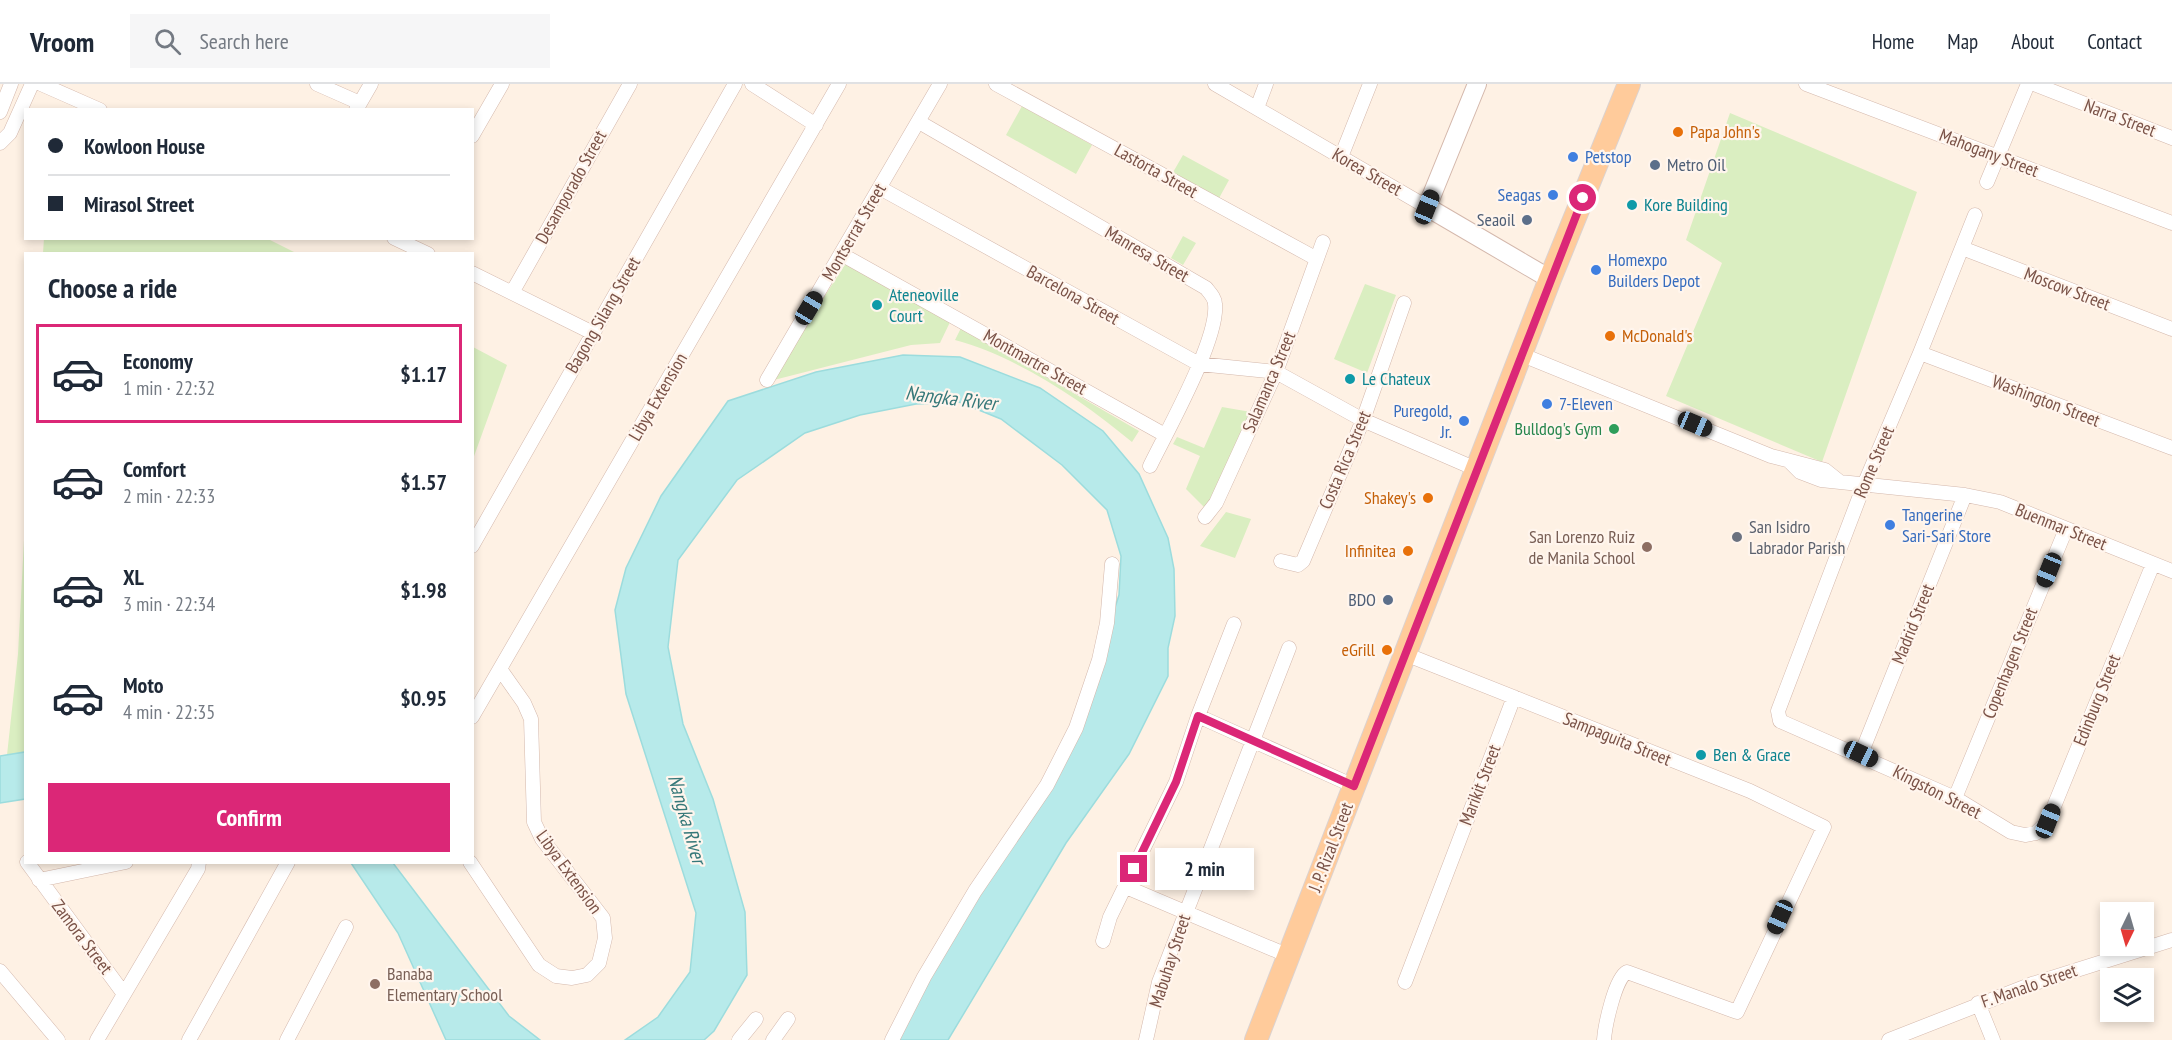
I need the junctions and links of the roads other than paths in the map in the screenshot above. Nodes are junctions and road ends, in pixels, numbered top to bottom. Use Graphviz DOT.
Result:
graph roads {
  1 [pos="11,84"];
  2 [pos="32,84"];
  3 [pos="41,84"];
  4 [pos="317,84"];
  5 [pos="371,84"];
  6 [pos="502,84"];
  7 [pos="630,84"];
  8 [pos="735,84"];
  9 [pos="752,84"];
  10 [pos="839,84"];
  11 [pos="940,84"];
  12 [pos="996,84"];
  13 [pos="1215,84"];
  14 [pos="1266,84"];
  15 [pos="1370,84"];
  16 [pos="1477,84"];
  17 [pos="1629,84"];
  18 [pos="1806,84"];
  19 [pos="2028,84"];
  20 [pos="2034,84"];
  21 [pos="358,106"];
  22 [pos="95,108"];
  23 [pos="1257,108"];
  24 [pos="0,112"];
  25 [pos="919,122"];
  26 [pos="816,125"];
  27 [pos="474,133"];
  28 [pos="2172,138"];
  29 [pos="0,143"];
  30 [pos="1998,155"];
  31 [pos="1341,157"];
  32 [pos="1987,182"];
  33 [pos="880,188"];
  34 [pos="1427,207"];
  35 [pos="1974,215"];
  36 [pos="2172,223"];
  37 [pos="412,242"];
  38 [pos="1323,242"];
  39 [pos="1962,248"];
  40 [pos="425,252"];
  41 [pos="842,254"];
  42 [pos="1317,259"];
  43 [pos="474,274"];
  44 [pos="1550,279"];
  45 [pos="513,291"];
  46 [pos="1404,303"];
  47 [pos="2172,329"];
  48 [pos="593,333"];
  49 [pos="1920,353"];
  50 [pos="1520,354"];
  51 [pos="1199,364"];
  52 [pos="1276,372"];
  53 [pos="767,380"];
  54 [pos="1363,420"];
  55 [pos="1165,435"];
  56 [pos="2172,448"];
  57 [pos="1149,466"];
  58 [pos="1476,469"];
  59 [pos="1864,485"];
  60 [pos="1965,495"];
  61 [pos="1205,517"];
  62 [pos="2066,529"];
  63 [pos="474,542"];
  64 [pos="1281,561"];
  65 [pos="1112,564"];
  66 [pos="2153,564"];
  67 [pos="2172,571"];
  68 [pos="1234,624"];
  69 [pos="1289,648"];
  70 [pos="1405,654"];
  71 [pos="500,669"];
  72 [pos="1514,697"];
  73 [pos="1778,711"];
  74 [pos="474,714"];
  75 [pos="1198,716"];
  76 [pos="1253,742"];
  77 [pos="1861,754"];
  78 [pos="1354,786"];
  79 [pos="1955,798"];
  80 [pos="2036,833"];
  81 [pos="28,864"];
  82 [pos="116,864"];
  83 [pos="199,864"];
  84 [pos="287,864"];
  85 [pos="471,864"];
  86 [pos="39,880"];
  87 [pos="1126,886"];
  88 [pos="1186,912"];
  89 [pos="346,927"];
  90 [pos="2172,940"];
  91 [pos="1103,941"];
  92 [pos="1289,956"];
  93 [pos="0,971"];
  94 [pos="1405,982"];
  95 [pos="124,994"];
  96 [pos="1978,1003"];
  97 [pos="756,1019"];
  98 [pos="788,1019"];
  99 [pos="58,1040"];
  100 [pos="97,1040"];
  101 [pos="189,1040"];
  102 [pos="287,1040"];
  103 [pos="739,1040"];
  104 [pos="773,1040"];
  105 [pos="892,1040"];
  106 [pos="1146,1040"];
  107 [pos="1256,1040"];
  108 [pos="1606,1040"];
  109 [pos="1889,1040"];
  110 [pos="1993,1040"];
  1 -- 24 [label="street"];
  2 -- 29 [label="street"];
  3 -- 22 [label="street"];
  4 -- 21 [label="street"];
  5 -- 21 [label="street"];
  6 -- 27 [label="street"];
  7 -- 45 [label="street, Desamporado Street"];
  8 -- 48 [label="street, Bagong Silang Street"];
  9 -- 26 [label="street"];
  10 -- 26 [label="street, Libya Extension"];
  11 -- 25 [label="street, Montserrat Street"];
  12 -- 42 [label="street, Lastorta Street"];
  13 -- 23 [label="street, Korea Street"];
  14 -- 23 [label="street"];
  15 -- 31 [label="street"];
  16 -- 34 [label="street"];
  17 -- 44 [label="main road, J. P. Rizal Street"];
  18 -- 30 [label="street, Mahogany Street"];
  19 -- 30 [label="street"];
  20 -- 28 [label="street, Narra Street"];
  23 -- 31 [label="street, Korea Street"];
  25 -- 33 [label="street, Montserrat Street"];
  25 -- 51 [label="street, Manresa Street"];
  26 -- 71 [label="street, Libya Extension"];
  30 -- 32 [label="street"];
  30 -- 36 [label="street, Mahogany Street"];
  31 -- 34 [label="street, Korea Street"];
  33 -- 41 [label="street, Montserrat Street"];
  33 -- 51 [label="street, Barcelona Street"];
  34 -- 44 [label="street, Korea Street"];
  35 -- 39 [label="street, Rome Street"];
  37 -- 40 [label="street"];
  38 -- 42 [label="street, Salamanca Street"];
  39 -- 47 [label="street, Moscow Street"];
  39 -- 49 [label="street, Rome Street"];
  41 -- 53 [label="street, Montserrat Street"];
  41 -- 55 [label="street, Montmartre Street"];
  42 -- 52 [label="street, Salamanca Street"];
  43 -- 45 [label="street"];
  44 -- 50 [label="main road, J. P. Rizal Street"];
  45 -- 48 [label="street"];
  46 -- 54 [label="street, Costa Rica Street"];
  48 -- 63 [label="street, Bagong Silang Street"];
  49 -- 56 [label="street, Washington Street"];
  49 -- 59 [label="street, Rome Street"];
  50 -- 58 [label="main road, J. P. Rizal Street"];
  50 -- 59 [label="street, Buenmar Street"];
  51 -- 52 [label="street, Barcelona Street"];
  51 -- 55 [label="street, Manresa Street"];
  52 -- 54 [label="street"];
  52 -- 61 [label="street, Salamanca Street"];
  54 -- 58 [label="street"];
  54 -- 64 [label="street, Costa Rica Street"];
  55 -- 57 [label="street, Manresa Street"];
  58 -- 70 [label="main road, J. P. Rizal Street"];
  59 -- 60 [label="street, Buenmar Street"];
  59 -- 73 [label="street, Rome Street"];
  60 -- 62 [label="street, Buenmar Street"];
  60 -- 77 [label="street, Madrid Street"];
  62 -- 66 [label="street, Buenmar Street"];
  62 -- 79 [label="street, Copenhagen Street"];
  65 -- 105 [label="street"];
  66 -- 67 [label="street, Buenmar Street"];
  66 -- 80 [label="street, Edinburg Street"];
  68 -- 75 [label="street"];
  69 -- 76 [label="street, Mabuhay Street"];
  70 -- 72 [label="street"];
  70 -- 78 [label="main road, J. P. Rizal Street"];
  71 -- 74 [label="street, Libya Extension"];
  71 -- 85 [label="street, Libya Extension"];
  72 -- 94 [label="street, Marikit Street"];
  72 -- 108 [label="street, Sampaguita Street"];
  73 -- 77 [label="street, Kingston Street"];
  75 -- 76 [label="street"];
  75 -- 87 [label="street"];
  76 -- 78 [label="street"];
  76 -- 88 [label="street, Mabuhay Street"];
  77 -- 79 [label="street, Kingston Street"];
  78 -- 92 [label="main road, J. P. Rizal Street"];
  79 -- 80 [label="street, Kingston Street"];
  81 -- 86 [label="street, Zamora Street"];
  82 -- 86 [label="street, Zamora Street"];
  83 -- 95 [label="street"];
  84 -- 101 [label="street"];
  86 -- 95 [label="street, Zamora Street"];
  87 -- 88 [label="street"];
  87 -- 91 [label="street"];
  88 -- 92 [label="street"];
  88 -- 106 [label="street, Mabuhay Street"];
  89 -- 102 [label="street"];
  90 -- 96 [label="street, F. Manalo Street"];
  92 -- 107 [label="main road, J. P. Rizal Street"];
  93 -- 99 [label="street"];
  95 -- 100 [label="street"];
  96 -- 109 [label="street, F. Manalo Street"];
  96 -- 110 [label="street"];
  97 -- 103 [label="street"];
  98 -- 104 [label="street"];
}
